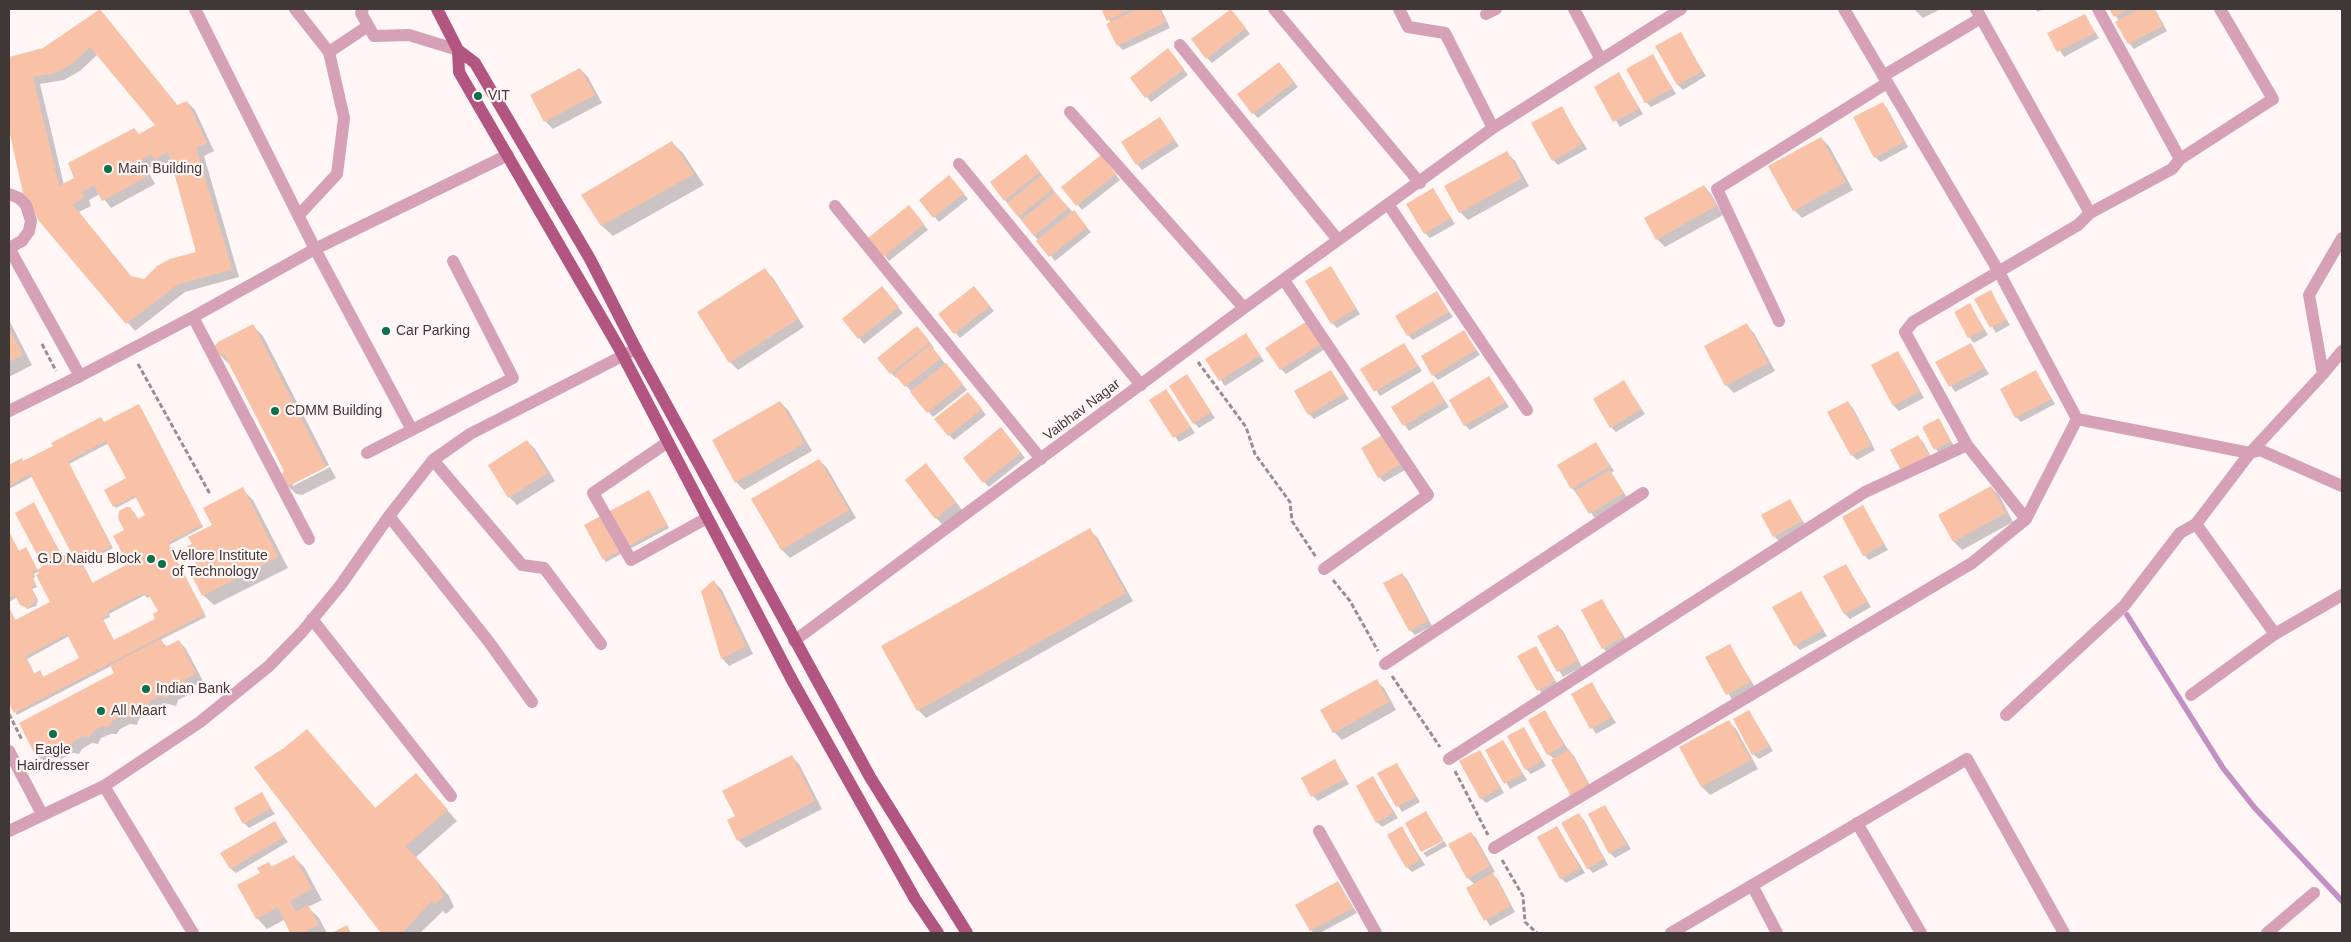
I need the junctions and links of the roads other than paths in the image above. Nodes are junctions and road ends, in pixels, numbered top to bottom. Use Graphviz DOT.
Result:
graph roads {
  1 [pos="195,9"];
  2 [pos="295,9"];
  3 [pos="363,9"];
  4 [pos="438,9"];
  5 [pos="1274,9"];
  6 [pos="1399,9"];
  7 [pos="1574,9"];
  8 [pos="1682,9"];
  9 [pos="1844,9"];
  10 [pos="2098,9"];
  11 [pos="2220,9"];
  12 [pos="1979,13"];
  13 [pos="368,26"];
  14 [pos="1180,45"];
  15 [pos="458,50"];
  16 [pos="329,52"];
  17 [pos="1600,58"];
  18 [pos="1885,80"];
  19 [pos="1070,112"];
  20 [pos="1493,128"];
  21 [pos="508,155"];
  22 [pos="2180,159"];
  23 [pos="959,164"];
  24 [pos="1420,183"];
  25 [pos="9,194"];
  26 [pos="1388,204"];
  27 [pos="835,206"];
  28 [pos="2090,213"];
  29 [pos="299,215"];
  30 [pos="2342,238"];
  31 [pos="1338,240"];
  32 [pos="9,248"];
  33 [pos="314,249"];
  34 [pos="452,261"];
  35 [pos="1999,272"];
  36 [pos="1284,280"];
  37 [pos="1244,308"];
  38 [pos="193,317"];
  39 [pos="1779,321"];
  40 [pos="636,349"];
  41 [pos="2342,351"];
  42 [pos="623,356"];
  43 [pos="2323,374"];
  44 [pos="80,376"];
  45 [pos="1141,385"];
  46 [pos="1527,410"];
  47 [pos="9,411"];
  48 [pos="2077,419"];
  49 [pos="412,430"];
  50 [pos="668,442"];
  51 [pos="1967,445"];
  52 [pos="368,453"];
  53 [pos="2250,453"];
  54 [pos="1041,459"];
  55 [pos="434,460"];
  56 [pos="2342,486"];
  57 [pos="1643,493"];
  58 [pos="389,516"];
  59 [pos="707,518"];
  60 [pos="2026,519"];
  61 [pos="2196,524"];
  62 [pos="309,539"];
  63 [pos="1324,569"];
  64 [pos="2342,595"];
  65 [pos="312,619"];
  66 [pos="2275,634"];
  67 [pos="794,641"];
  68 [pos="602,644"];
  69 [pos="1385,664"];
  70 [pos="2191,695"];
  71 [pos="532,702"];
  72 [pos="2006,714"];
  73 [pos="9,751"];
  74 [pos="1449,759"];
  75 [pos="104,786"];
  76 [pos="450,796"];
  77 [pos="42,814"];
  78 [pos="1857,823"];
  79 [pos="9,831"];
  80 [pos="1319,832"];
  81 [pos="1494,848"];
  82 [pos="1752,886"];
  83 [pos="2314,893"];
  84 [pos="193,933"];
  85 [pos="938,933"];
  86 [pos="967,933"];
  87 [pos="1376,933"];
  88 [pos="1671,933"];
  89 [pos="1777,933"];
  90 [pos="1921,933"];
  91 [pos="2064,933"];
  92 [pos="2267,933"];
  1 -- 29 [label="street"];
  2 -- 16 [label="street"];
  3 -- 13 [label="street"];
  4 -- 15 [label="main road"];
  5 -- 24 [label="street"];
  6 -- 20 [label="street"];
  7 -- 17 [label="street"];
  8 -- 17 [label="street, Vaibhav Nagar"];
  9 -- 18 [label="street"];
  10 -- 22 [label="street"];
  11 -- 22 [label="street"];
  12 -- 18 [label="street"];
  12 -- 28 [label="street"];
  13 -- 15 [label="street"];
  13 -- 16 [label="street"];
  14 -- 31 [label="street"];
  15 -- 21 [label="main road"];
  15 -- 40 [label="main road"];
  16 -- 29 [label="street"];
  17 -- 20 [label="street, Vaibhav Nagar"];
  18 -- 35 [label="street"];
  18 -- 39 [label="street"];
  19 -- 37 [label="street"];
  20 -- 24 [label="street, Vaibhav Nagar"];
  21 -- 33 [label="street"];
  21 -- 42 [label="main road"];
  22 -- 28 [label="street"];
  23 -- 45 [label="street"];
  24 -- 26 [label="street, Vaibhav Nagar"];
  25 -- 32 [label="street"];
  26 -- 31 [label="street, Vaibhav Nagar"];
  26 -- 46 [label="street"];
  27 -- 54 [label="street"];
  28 -- 35 [label="street"];
  29 -- 33 [label="street"];
  30 -- 43 [label="street"];
  31 -- 36 [label="street, Vaibhav Nagar"];
  32 -- 44 [label="street"];
  33 -- 38 [label="street"];
  33 -- 49 [label="street"];
  34 -- 49 [label="street"];
  35 -- 48 [label="street"];
  35 -- 51 [label="street"];
  36 -- 37 [label="street, Vaibhav Nagar"];
  36 -- 63 [label="street"];
  37 -- 45 [label="street, Vaibhav Nagar"];
  38 -- 44 [label="street"];
  38 -- 62 [label="street"];
  40 -- 42 [label="street"];
  40 -- 67 [label="main road"];
  41 -- 43 [label="street"];
  42 -- 50 [label="main road"];
  42 -- 55 [label="street"];
  43 -- 53 [label="street"];
  44 -- 47 [label="street"];
  45 -- 54 [label="street, Vaibhav Nagar"];
  48 -- 53 [label="street"];
  48 -- 60 [label="street"];
  49 -- 52 [label="street"];
  50 -- 59 [label="main road"];
  50 -- 59 [label="street"];
  51 -- 60 [label="street"];
  51 -- 74 [label="street"];
  53 -- 56 [label="street"];
  53 -- 61 [label="street"];
  54 -- 67 [label="street, Vaibhav Nagar"];
  55 -- 58 [label="street"];
  55 -- 68 [label="street"];
  57 -- 69 [label="street"];
  58 -- 65 [label="street"];
  58 -- 71 [label="street"];
  59 -- 85 [label="main road"];
  60 -- 81 [label="street"];
  61 -- 66 [label="street"];
  61 -- 72 [label="street"];
  64 -- 66 [label="street"];
  65 -- 75 [label="street"];
  65 -- 76 [label="street"];
  66 -- 70 [label="street"];
  67 -- 86 [label="main road"];
  73 -- 77 [label="street"];
  75 -- 77 [label="street"];
  75 -- 84 [label="street"];
  77 -- 79 [label="street"];
  78 -- 82 [label="street"];
  78 -- 90 [label="street"];
  78 -- 91 [label="street"];
  80 -- 87 [label="street"];
  82 -- 88 [label="street"];
  82 -- 89 [label="street"];
  83 -- 92 [label="street"];
}
